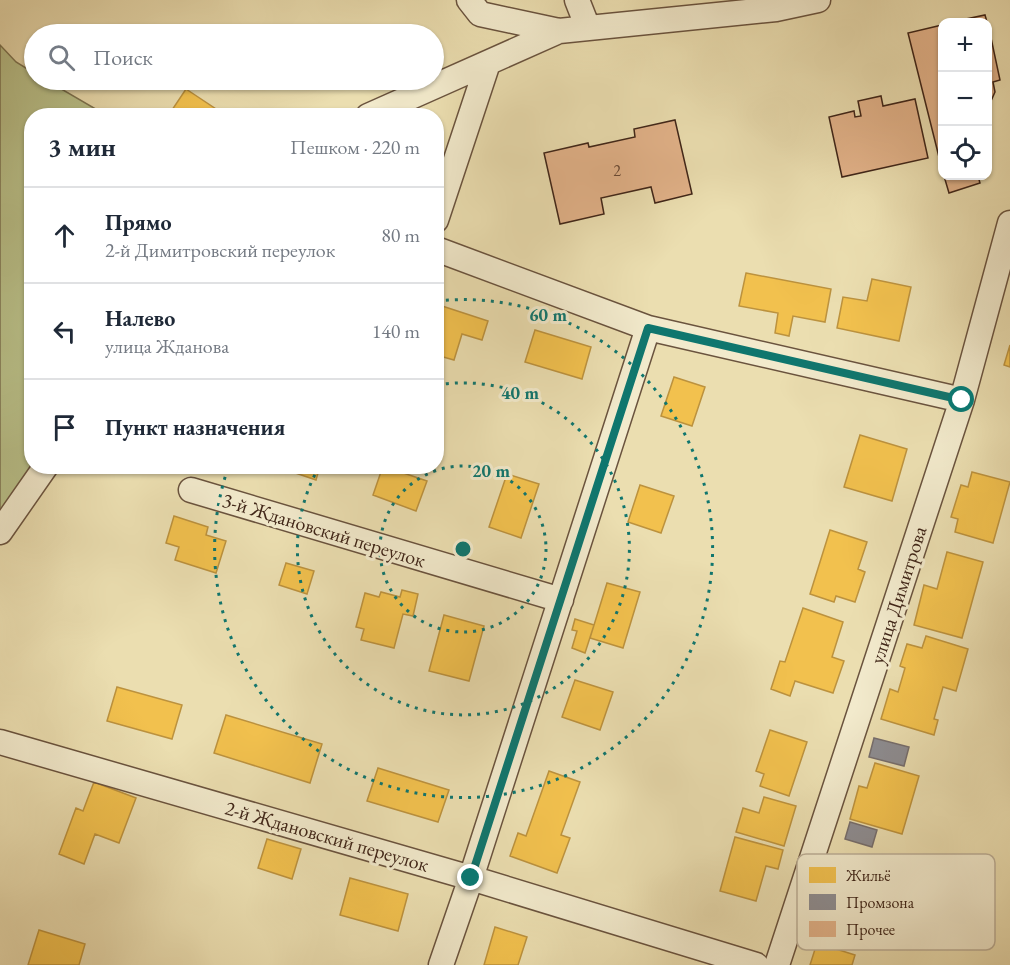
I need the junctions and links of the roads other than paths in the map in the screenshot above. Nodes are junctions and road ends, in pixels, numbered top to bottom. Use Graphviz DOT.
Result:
graph roads {
  1 [pos="469,0"];
  2 [pos="578,0"];
  3 [pos="818,0"];
  4 [pos="588,28"];
  5 [pos="559,31"];
  6 [pos="488,63"];
  7 [pos="444,82"];
  8 [pos="427,90"];
  9 [pos="386,108"];
  10 [pos="444,196"];
  11 [pos="1010,223"];
  12 [pos="444,252"];
  13 [pos="648,328"];
  14 [pos="962,400"];
  15 [pos="40,474"];
  16 [pos="190,490"];
  17 [pos="0,532"];
  18 [pos="561,600"];
  19 [pos="0,742"];
  20 [pos="813,854"];
  21 [pos="471,878"];
  22 [pos="797,904"];
  23 [pos="441,965"];
  24 [pos="756,965"];
  25 [pos="777,965"];
  1 -- 5 [label="street"];
  2 -- 4 [label="street"];
  3 -- 4 [label="street"];
  4 -- 5 [label="street"];
  5 -- 6 [label="street"];
  6 -- 7 [label="street"];
  6 -- 10 [label="street"];
  8 -- 9 [label="street"];
  11 -- 14 [label="street, улица Димитрова"];
  12 -- 13 [label="street"];
  13 -- 14 [label="street"];
  13 -- 18 [label="street"];
  14 -- 20 [label="street, улица Димитрова"];
  15 -- 17 [label="street"];
  16 -- 18 [label="street, 3-й Ждановский переулок"];
  18 -- 21 [label="street"];
  19 -- 21 [label="street, 2-й Ждановский переулок"];
  21 -- 23 [label="street"];
  21 -- 24 [label="street, 2-й Ждановский переулок"];
  22 -- 25 [label="street, улица Димитрова"];
}
